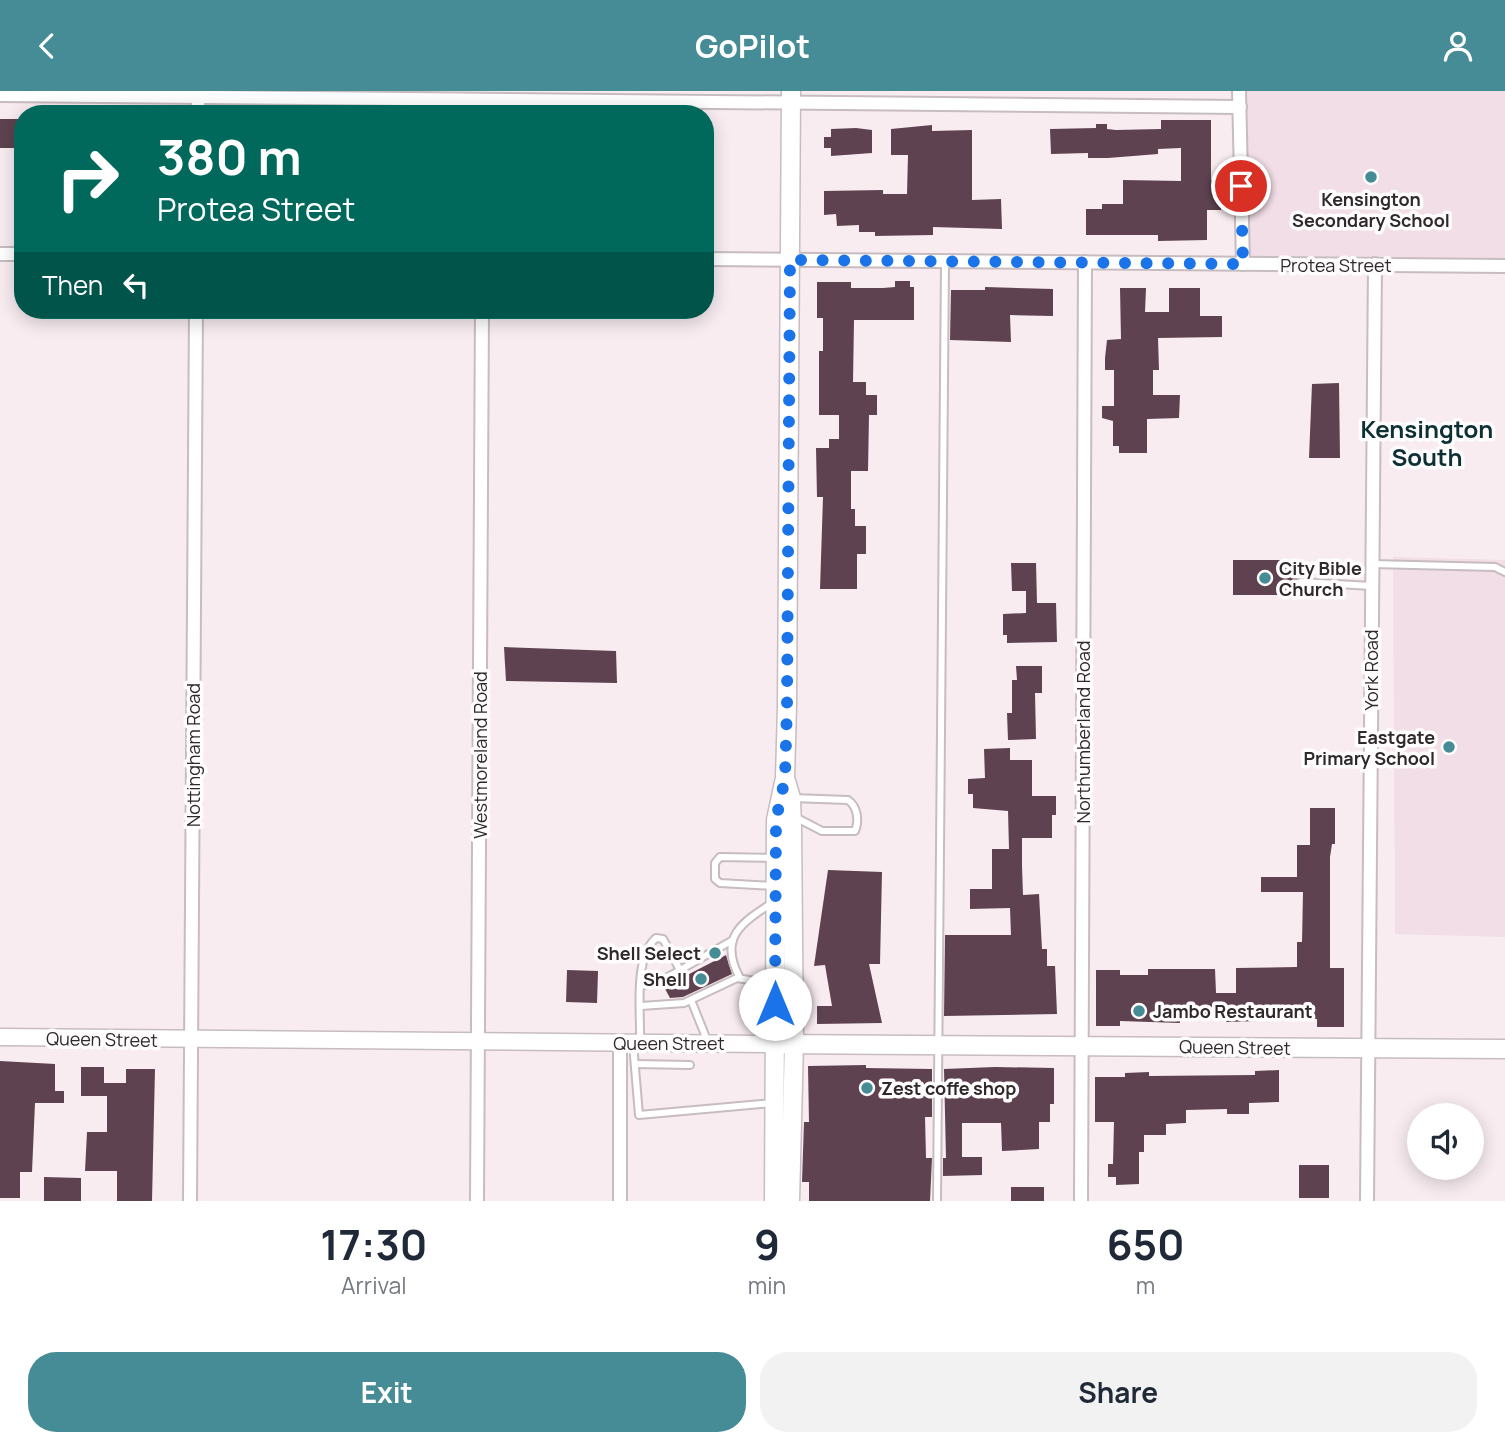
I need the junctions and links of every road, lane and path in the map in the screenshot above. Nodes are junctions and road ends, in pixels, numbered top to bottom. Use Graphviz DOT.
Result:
graph roads {
  1 [pos="1240,91"];
  2 [pos="198,94"];
  3 [pos="0,95"];
  4 [pos="791,96"];
  5 [pos="1240,107"];
  6 [pos="714,259"];
  7 [pos="790,260"];
  8 [pos="945,262"];
  9 [pos="1085,263"];
  10 [pos="1243,264"];
  11 [pos="1375,264"];
  12 [pos="1505,266"];
  13 [pos="196,319"];
  14 [pos="482,319"];
  15 [pos="1372,564"];
  16 [pos="1505,572"];
  17 [pos="1301,582"];
  18 [pos="1372,586"];
  19 [pos="785,778"];
  20 [pos="791,807"];
  21 [pos="776,858"];
  22 [pos="775,893"];
  23 [pos="733,940"];
  24 [pos="680,970"];
  25 [pos="740,978"];
  26 [pos="775,984"];
  27 [pos="641,986"];
  28 [pos="691,1000"];
  29 [pos="641,1006"];
  30 [pos="0,1037"];
  31 [pos="191,1040"];
  32 [pos="479,1041"];
  33 [pos="937,1042"];
  34 [pos="709,1043"];
  35 [pos="794,1043"];
  36 [pos="631,1044"];
  37 [pos="774,1044"];
  38 [pos="1082,1044"];
  39 [pos="1369,1048"];
  40 [pos="1505,1048"];
  41 [pos="635,1064"];
  42 [pos="690,1065"];
  43 [pos="773,1103"];
  44 [pos="190,1201"];
  45 [pos="477,1201"];
  46 [pos="620,1201"];
  47 [pos="774,1201"];
  48 [pos="790,1201"];
  49 [pos="937,1201"];
  50 [pos="1081,1201"];
  51 [pos="1367,1201"];
  1 -- 5 [label="street"];
  2 -- 3 [label="street"];
  2 -- 4 [label="street"];
  4 -- 5 [label="street"];
  4 -- 7 [label="main road"];
  5 -- 10 [label="street"];
  6 -- 7 [label="street, Protea Street"];
  7 -- 8 [label="street, Protea Street"];
  7 -- 19 [label="main road"];
  8 -- 9 [label="street, Protea Street"];
  8 -- 33 [label="lane"];
  9 -- 10 [label="street, Protea Street"];
  9 -- 38 [label="street, Northumberland Road"];
  10 -- 11 [label="street, Protea Street"];
  11 -- 12 [label="street, Protea Street"];
  11 -- 15 [label="street, York Road"];
  13 -- 31 [label="street, Nottingham Road"];
  14 -- 32 [label="street, Westmoreland Road"];
  15 -- 16 [label="lane"];
  15 -- 18 [label="street, York Road"];
  17 -- 18 [label="lane"];
  18 -- 39 [label="street, York Road"];
  19 -- 20 [label="main road"];
  19 -- 21 [label="main road"];
  20 -- 20 [label="lane"];
  20 -- 35 [label="main road"];
  21 -- 22 [label="main road"];
  21 -- 22 [label="lane"];
  22 -- 23 [label="lane"];
  22 -- 26 [label="main road"];
  23 -- 24 [label="lane"];
  23 -- 25 [label="lane"];
  24 -- 27 [label="lane"];
  24 -- 27 [label="lane"];
  25 -- 26 [label="lane"];
  25 -- 28 [label="lane"];
  26 -- 37 [label="main road"];
  27 -- 29 [label="lane"];
  28 -- 29 [label="lane"];
  28 -- 34 [label="lane"];
  29 -- 36 [label="lane"];
  30 -- 31 [label="street, Queen Street"];
  31 -- 32 [label="street, Queen Street"];
  31 -- 44 [label="street, Nottingham Road"];
  32 -- 36 [label="street, Queen Street"];
  32 -- 45 [label="street, Westmoreland Road"];
  33 -- 35 [label="main road, Queen Street"];
  33 -- 38 [label="main road, Queen Street"];
  33 -- 49 [label="lane"];
  34 -- 36 [label="street, Queen Street"];
  34 -- 37 [label="street, Queen Street"];
  35 -- 37 [label="main road, Queen Street"];
  35 -- 48 [label="main road"];
  36 -- 41 [label="lane"];
  36 -- 46 [label="street"];
  37 -- 43 [label="main road"];
  38 -- 39 [label="main road, Queen Street"];
  38 -- 50 [label="street, Northumberland Road"];
  39 -- 40 [label="main road, Queen Street"];
  39 -- 51 [label="street, York Road"];
  41 -- 42 [label="lane"];
  41 -- 43 [label="lane"];
  43 -- 47 [label="main road"];
}
